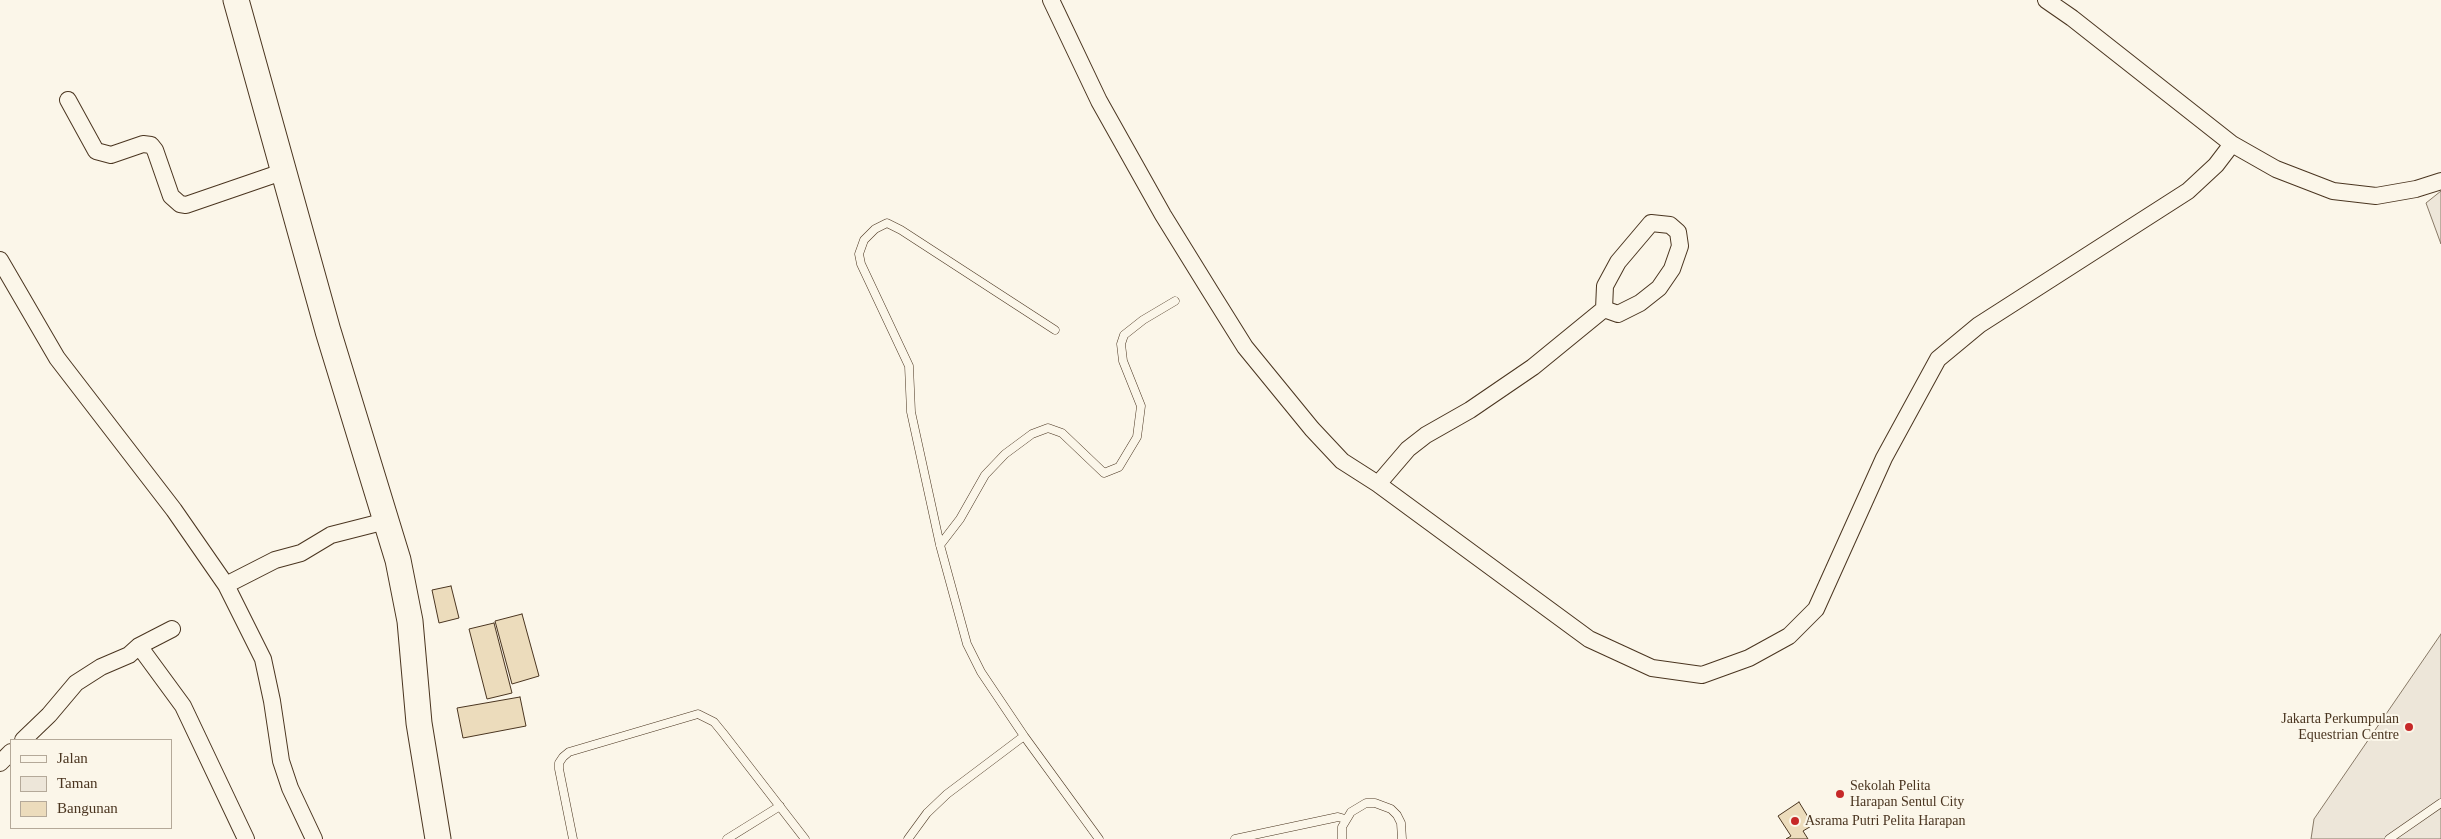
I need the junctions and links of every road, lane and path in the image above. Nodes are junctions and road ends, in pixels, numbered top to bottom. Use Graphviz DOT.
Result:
graph roads {
  1 [pos="236,0"];
  2 [pos="1051,0"];
  3 [pos="2046,0"];
  4 [pos="68,100"];
  5 [pos="2232,144"];
  6 [pos="285,171"];
  7 [pos="2441,181"];
  8 [pos="0,260"];
  9 [pos="1175,301"];
  10 [pos="1604,308"];
  11 [pos="1056,330"];
  12 [pos="1378,484"];
  13 [pos="386,521"];
  14 [pos="940,545"];
  15 [pos="226,585"];
  16 [pos="172,629"];
  17 [pos="138,646"];
  18 [pos="1024,736"];
  19 [pos="24,739"];
  20 [pos="10,753"];
  21 [pos="0,762"];
  22 [pos="2441,803"];
  23 [pos="780,806"];
  24 [pos="1346,818"];
  25 [pos="246,839"];
  26 [pos="314,839"];
  27 [pos="438,839"];
  28 [pos="573,839"];
  29 [pos="727,839"];
  30 [pos="805,839"];
  31 [pos="908,839"];
  32 [pos="1099,839"];
  33 [pos="1235,839"];
  34 [pos="1342,839"];
  35 [pos="1402,839"];
  36 [pos="2389,839"];
  1 -- 6 [label="main road"];
  2 -- 12 [label="street"];
  3 -- 5 [label="street"];
  4 -- 6 [label="street"];
  5 -- 7 [label="street"];
  5 -- 12 [label="street"];
  6 -- 13 [label="main road"];
  8 -- 15 [label="street"];
  9 -- 14 [label="lane"];
  10 -- 10 [label="street"];
  10 -- 12 [label="street"];
  11 -- 14 [label="lane"];
  13 -- 15 [label="street"];
  13 -- 27 [label="main road"];
  14 -- 18 [label="lane"];
  15 -- 26 [label="street"];
  16 -- 17 [label="street"];
  17 -- 19 [label="street"];
  17 -- 25 [label="street"];
  18 -- 31 [label="lane"];
  18 -- 32 [label="lane"];
  20 -- 21 [label="street"];
  22 -- 36 [label="lane"];
  23 -- 28 [label="lane"];
  23 -- 29 [label="lane"];
  23 -- 30 [label="lane"];
  24 -- 33 [label="lane"];
  24 -- 34 [label="lane"];
  24 -- 35 [label="lane"];
}
